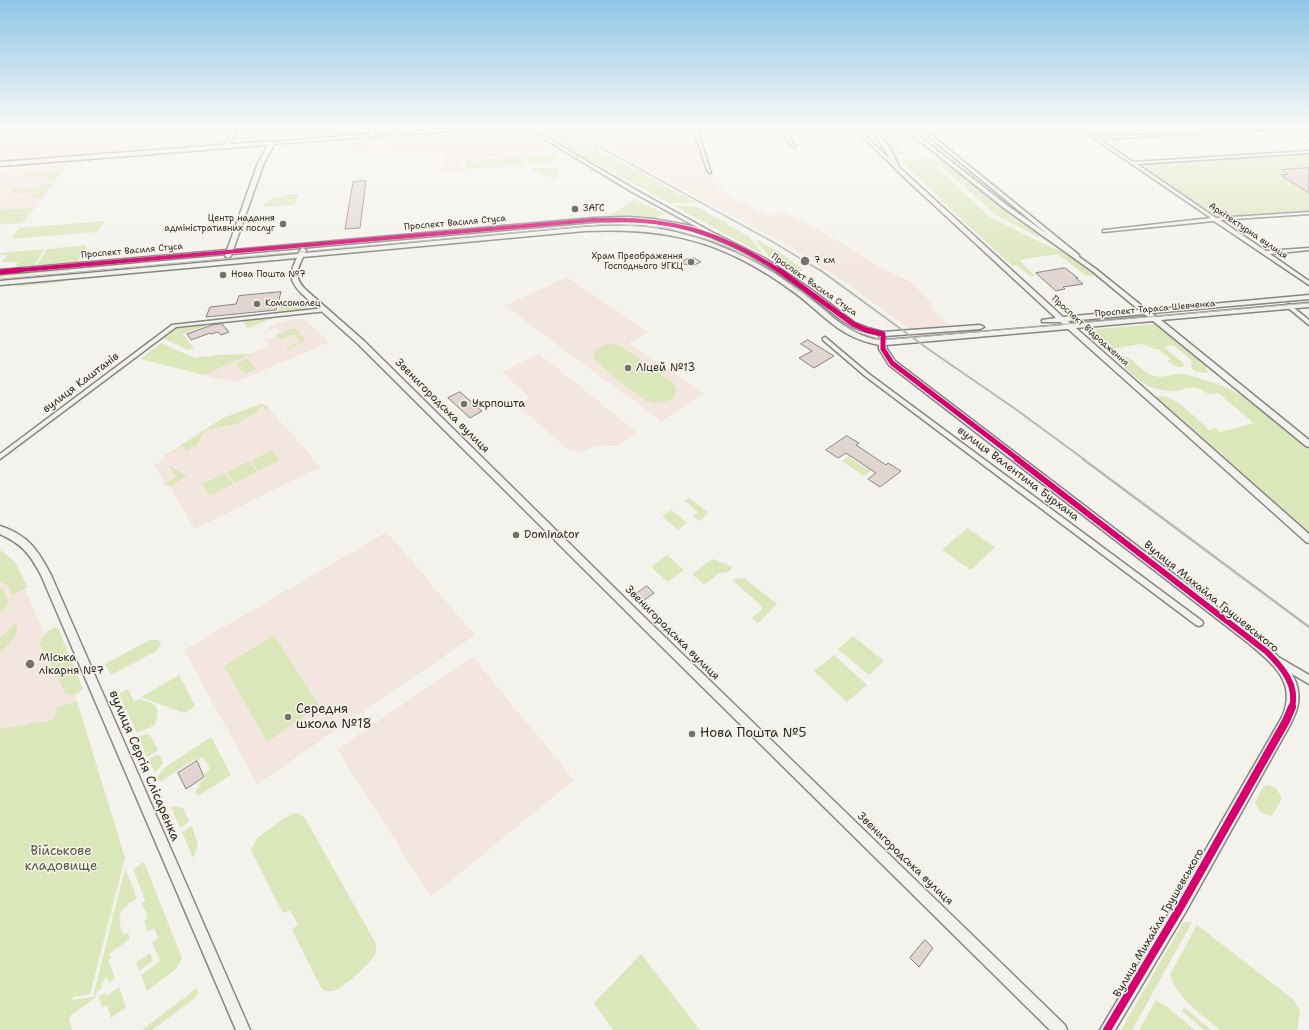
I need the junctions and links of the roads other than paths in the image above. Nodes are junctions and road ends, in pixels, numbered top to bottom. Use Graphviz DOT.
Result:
graph roads {
  1 [pos="257,174"];
  2 [pos="606,174"];
  3 [pos="905,174"];
  4 [pos="964,174"];
  5 [pos="977,174"];
  6 [pos="1148,174"];
  7 [pos="1309,213"];
  8 [pos="1214,220"];
  9 [pos="1105,231"];
  10 [pos="717,237"];
  11 [pos="303,249"];
  12 [pos="1309,249"];
  13 [pos="230,252"];
  14 [pos="1264,252"];
  15 [pos="227,261"];
  16 [pos="1094,270"];
  17 [pos="0,272"];
  18 [pos="0,283"];
  19 [pos="1309,283"];
  20 [pos="1309,297"];
  21 [pos="1309,305"];
  22 [pos="1289,306"];
  23 [pos="325,310"];
  24 [pos="1144,311"];
  25 [pos="1152,318"];
  26 [pos="1062,319"];
  27 [pos="1309,323"];
  28 [pos="1069,325"];
  29 [pos="882,338"];
  30 [pos="825,339"];
  31 [pos="1309,444"];
  32 [pos="0,457"];
  33 [pos="0,530"];
  34 [pos="1309,539"];
  35 [pos="1199,624"];
  36 [pos="1273,658"];
  37 [pos="1309,680"];
  38 [pos="243,1030"];
  39 [pos="1060,1030"];
  40 [pos="1107,1030"];
  1 -- 13 [label="street"];
  2 -- 10 [label="street"];
  3 -- 26 [label="street, Проспект Відродження"];
  4 -- 16 [label="street"];
  5 -- 16 [label="street"];
  6 -- 8 [label="street, Архітектурна вулиця"];
  7 -- 8 [label="street"];
  8 -- 9 [label="street"];
  8 -- 14 [label="street, Архітектурна вулиця"];
  10 -- 11 [label="street, Проспект Василя Стуса"];
  10 -- 29 [label="street, Проспект Василя Стуса"];
  11 -- 13 [label="street, Проспект Василя Стуса"];
  11 -- 15 [label="street, Проспект Василя Стуса"];
  11 -- 23 [label="street, Звенигородська вулиця"];
  11 -- 29 [label="street, Проспект Василя Стуса"];
  12 -- 14 [label="street"];
  13 -- 15 [label="street"];
  13 -- 17 [label="street, Проспект Василя Стуса"];
  14 -- 19 [label="street, Архітектурна вулиця"];
  15 -- 18 [label="street, Проспект Василя Стуса"];
  16 -- 24 [label="street"];
  20 -- 24 [label="street, Проспект Тараса Шевченка"];
  21 -- 22 [label="street, Проспект Тараса Шевченка"];
  22 -- 25 [label="street, Проспект Тараса Шевченка"];
  22 -- 27 [label="street"];
  23 -- 32 [label="street, вулиця Каштанів"];
  23 -- 39 [label="street, Звенигородська вулиця"];
  24 -- 25 [label="street"];
  24 -- 26 [label="street, Проспект Тараса Шевченка"];
  25 -- 28 [label="street, Проспект Тараса Шевченка"];
  25 -- 31 [label="street"];
  26 -- 28 [label="street, Проспект Відродження"];
  26 -- 29 [label="street, Проспект Тараса Шевченка"];
  28 -- 29 [label="street, Проспект Тараса Шевченка"];
  28 -- 34 [label="street, Проспект Відродження"];
  29 -- 36 [label="street, Вулиця Михайла Грушевського"];
  30 -- 35 [label="street, вулиця Валентина Бурхана"];
  33 -- 38 [label="street, вулиця Сергія Слісаренка"];
  36 -- 37 [label="street"];
  36 -- 40 [label="street, Вулиця Михайла Грушевського"];
}
